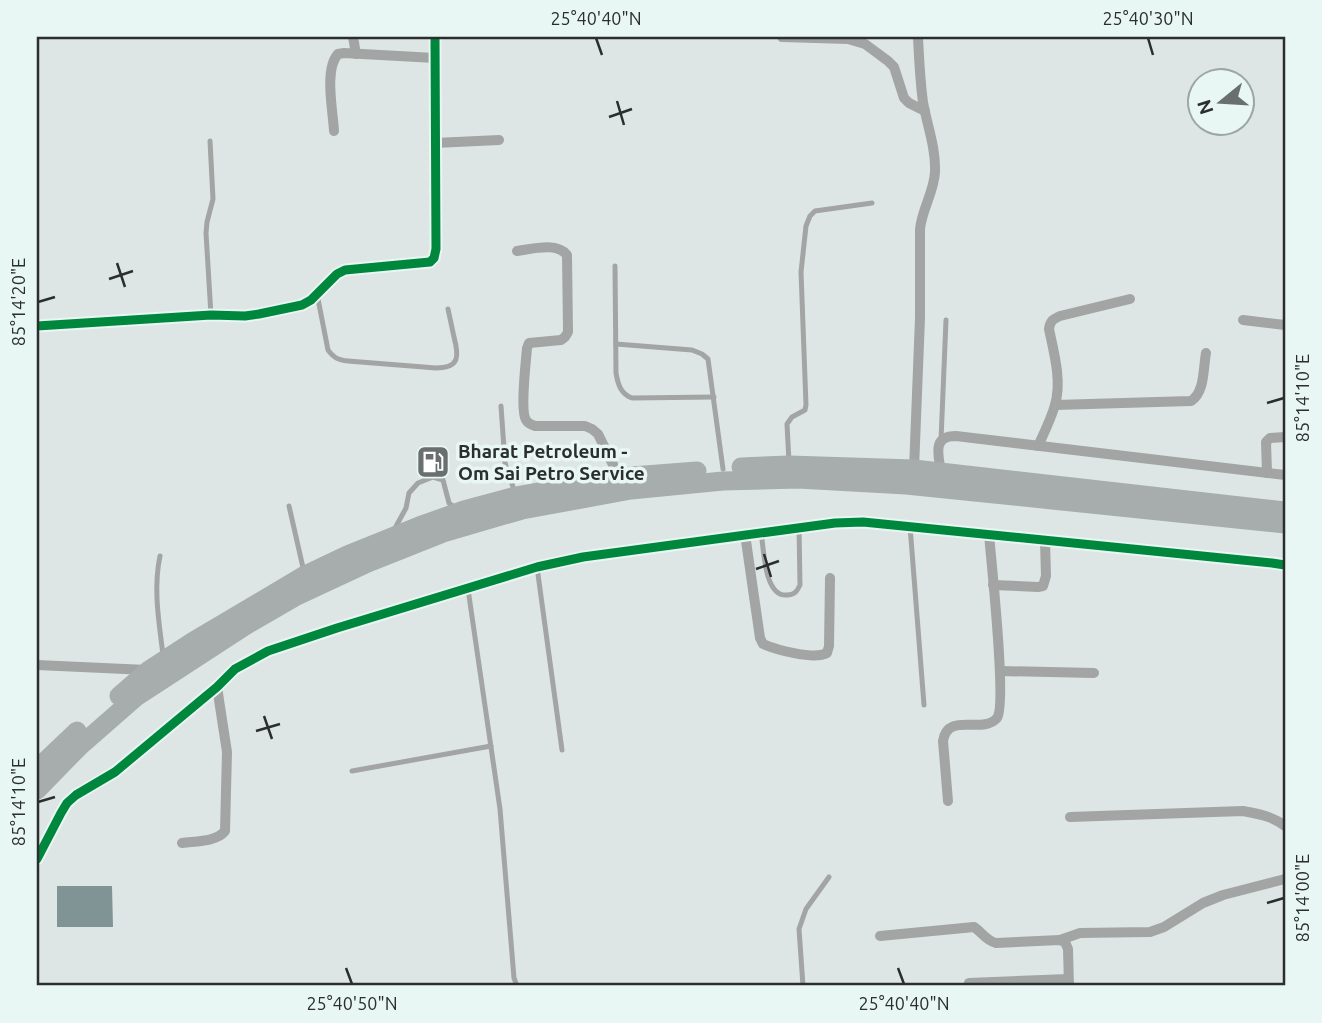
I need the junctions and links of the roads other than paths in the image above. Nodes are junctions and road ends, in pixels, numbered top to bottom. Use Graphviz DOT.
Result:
graph roads {
  1 [pos="353,37"];
  2 [pos="435,37"];
  3 [pos="782,37"];
  4 [pos="918,37"];
  5 [pos="356,54"];
  6 [pos="435,58"];
  7 [pos="925,111"];
  8 [pos="334,131"];
  9 [pos="499,140"];
  10 [pos="210,141"];
  11 [pos="435,143"];
  12 [pos="872,202"];
  13 [pos="517,251"];
  14 [pos="615,266"];
  15 [pos="317,294"];
  16 [pos="1130,299"];
  17 [pos="448,309"];
  18 [pos="211,315"];
  19 [pos="946,320"];
  20 [pos="1243,320"];
  21 [pos="1285,325"];
  22 [pos="37,326"];
  23 [pos="616,344"];
  24 [pos="1206,353"];
  25 [pos="714,397"];
  26 [pos="1055,405"];
  27 [pos="501,407"];
  28 [pos="1285,437"];
  29 [pos="941,440"];
  30 [pos="1038,446"];
  31 [pos="789,465"];
  32 [pos="723,468"];
  33 [pos="914,470"];
  34 [pos="941,473"];
  35 [pos="1267,473"];
  36 [pos="1285,475"];
  37 [pos="619,477"];
  38 [pos="516,496"];
  39 [pos="289,506"];
  40 [pos="1285,510"];
  41 [pos="460,512"];
  42 [pos="1285,524"];
  43 [pos="910,526"];
  44 [pos="799,527"];
  45 [pos="761,532"];
  46 [pos="745,534"];
  47 [pos="989,534"];
  48 [pos="388,538"];
  49 [pos="1045,541"];
  50 [pos="160,556"];
  51 [pos="1285,565"];
  52 [pos="537,567"];
  53 [pos="305,575"];
  54 [pos="830,578"];
  55 [pos="993,585"];
  56 [pos="468,589"];
  57 [pos="37,665"];
  58 [pos="156,666"];
  59 [pos="1000,671"];
  60 [pos="1094,673"];
  61 [pos="217,687"];
  62 [pos="924,705"];
  63 [pos="491,746"];
  64 [pos="562,750"];
  65 [pos="37,769"];
  66 [pos="352,771"];
  67 [pos="37,790"];
  68 [pos="948,801"];
  69 [pos="1070,817"];
  70 [pos="1285,826"];
  71 [pos="182,843"];
  72 [pos="37,859"];
  73 [pos="830,877"];
  74 [pos="1285,879"];
  75 [pos="880,936"];
  76 [pos="1060,940"];
  77 [pos="969,983"];
  78 [pos="1069,983"];
  79 [pos="517,986"];
  80 [pos="803,986"];
  1 -- 5 [label="street"];
  2 -- 6 [label="street"];
  3 -- 7 [label="street"];
  4 -- 7 [label="street"];
  5 -- 6 [label="street"];
  5 -- 8 [label="street"];
  6 -- 11 [label="street"];
  7 -- 33 [label="street"];
  9 -- 11 [label="street"];
  10 -- 18 [label="lane"];
  11 -- 15 [label="street"];
  12 -- 31 [label="lane"];
  13 -- 37 [label="street"];
  14 -- 23 [label="lane"];
  15 -- 17 [label="lane"];
  15 -- 18 [label="street"];
  16 -- 26 [label="street"];
  18 -- 22 [label="street"];
  19 -- 29 [label="lane"];
  20 -- 21 [label="street"];
  23 -- 25 [label="lane"];
  23 -- 25 [label="lane"];
  24 -- 26 [label="street"];
  25 -- 32 [label="lane"];
  26 -- 30 [label="street"];
  27 -- 38 [label="lane"];
  28 -- 35 [label="street"];
  29 -- 30 [label="street"];
  29 -- 34 [label="street"];
  30 -- 35 [label="street"];
  31 -- 32 [label="highway"];
  31 -- 33 [label="highway"];
  32 -- 37 [label="highway"];
  33 -- 34 [label="highway"];
  34 -- 40 [label="highway"];
  35 -- 36 [label="street"];
  37 -- 38 [label="highway"];
  38 -- 41 [label="highway"];
  39 -- 53 [label="lane"];
  41 -- 48 [label="highway"];
  41 -- 48 [label="lane"];
  42 -- 67 [label="highway"];
  43 -- 44 [label="street"];
  43 -- 47 [label="street"];
  43 -- 62 [label="lane"];
  44 -- 45 [label="street"];
  44 -- 45 [label="lane"];
  45 -- 46 [label="street"];
  46 -- 52 [label="street"];
  46 -- 54 [label="street"];
  47 -- 49 [label="street"];
  47 -- 55 [label="street"];
  48 -- 53 [label="highway"];
  49 -- 51 [label="street"];
  49 -- 55 [label="street"];
  50 -- 58 [label="lane"];
  52 -- 56 [label="street"];
  52 -- 64 [label="lane"];
  53 -- 58 [label="highway"];
  55 -- 59 [label="street"];
  56 -- 61 [label="street"];
  56 -- 63 [label="lane"];
  57 -- 58 [label="street"];
  58 -- 65 [label="highway"];
  59 -- 60 [label="street"];
  59 -- 68 [label="street"];
  61 -- 71 [label="street"];
  61 -- 72 [label="street"];
  63 -- 66 [label="lane"];
  63 -- 79 [label="lane"];
  69 -- 70 [label="street"];
  73 -- 80 [label="lane"];
  74 -- 76 [label="street"];
  75 -- 76 [label="street"];
  76 -- 78 [label="street"];
  77 -- 78 [label="street"];
}
